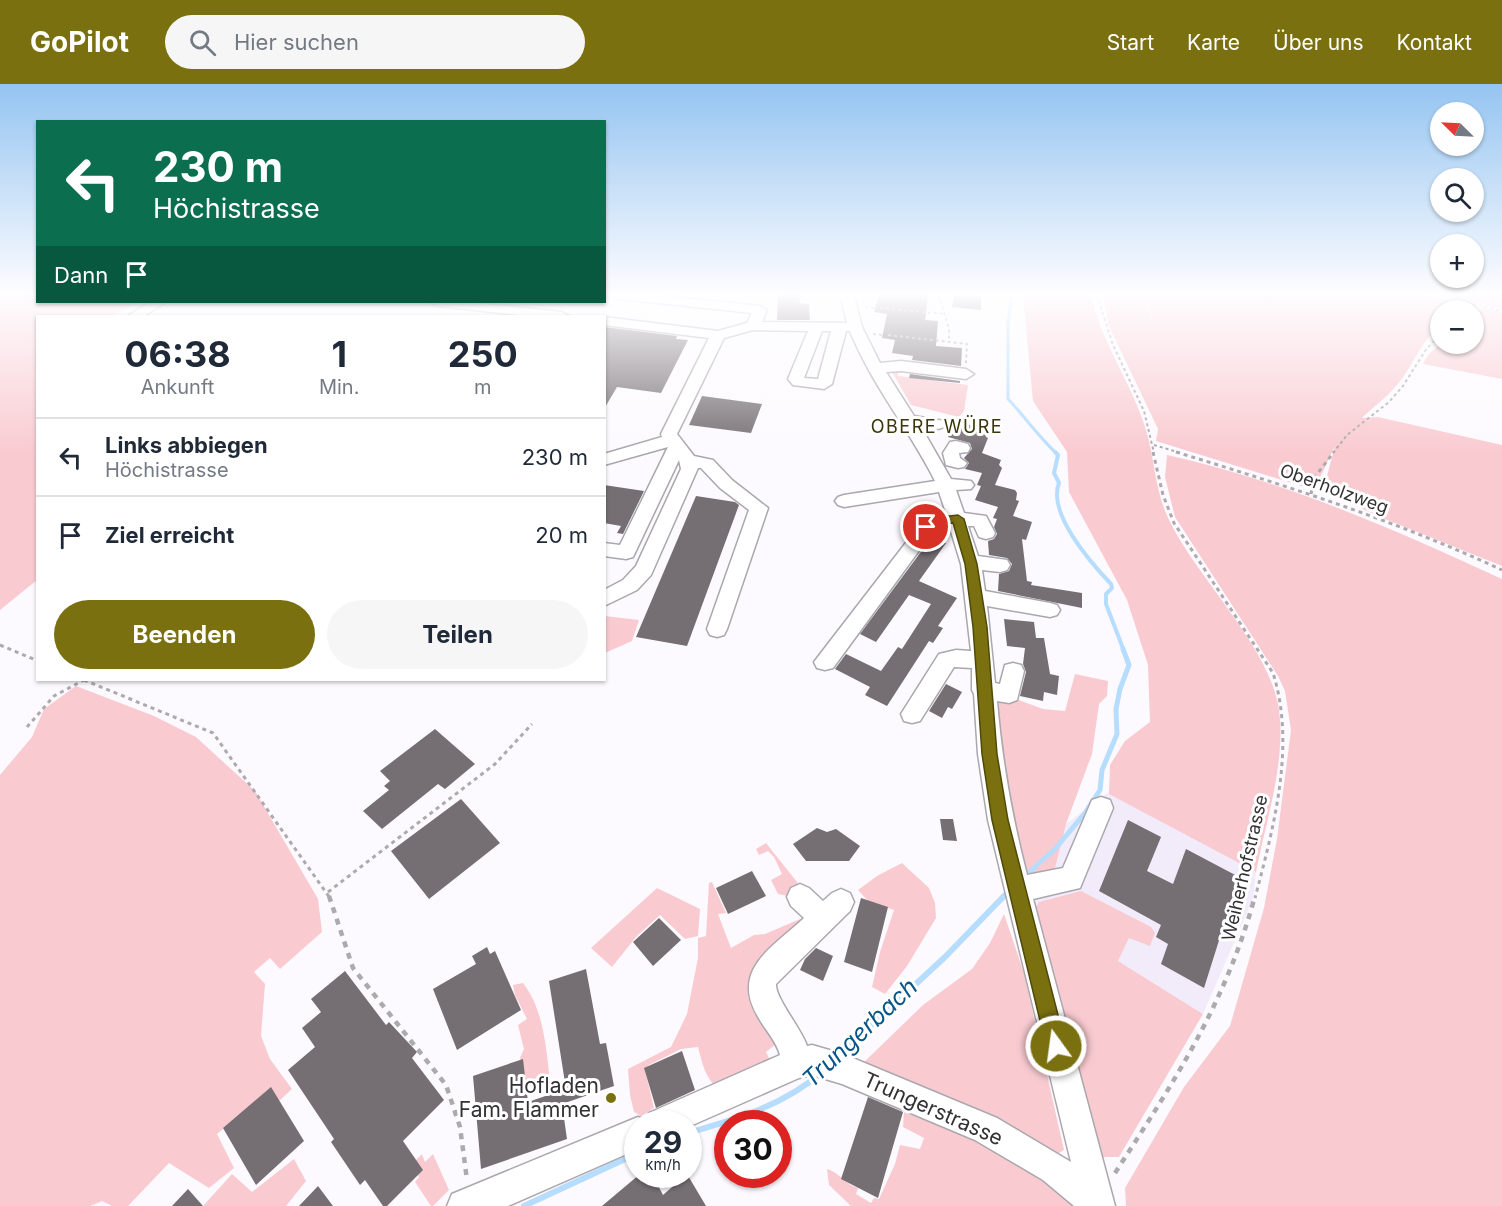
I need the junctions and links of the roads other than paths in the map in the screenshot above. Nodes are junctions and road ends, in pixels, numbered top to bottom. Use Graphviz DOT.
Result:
graph roads {
  1 [pos="712,347"];
  2 [pos="807,347"];
  3 [pos="845,347"];
  4 [pos="864,347"];
  5 [pos="875,368"];
  6 [pos="966,374"];
  7 [pos="910,421"];
  8 [pos="944,426"];
  9 [pos="673,443"];
  10 [pos="606,445"];
  11 [pos="638,450"];
  12 [pos="928,450"];
  13 [pos="957,454"];
  14 [pos="606,459"];
  15 [pos="690,461"];
  16 [pos="844,501"];
  17 [pos="973,501"];
  18 [pos="958,519"];
  19 [pos="606,549"];
  20 [pos="970,562"];
  21 [pos="1000,565"];
  22 [pos="976,597"];
  23 [pos="606,598"];
  24 [pos="1050,610"];
  25 [pos="717,630"];
  26 [pos="982,661"];
  27 [pos="825,662"];
  28 [pos="1014,671"];
  29 [pos="983,690"];
  30 [pos="912,714"];
  31 [pos="1101,808"];
  32 [pos="1016,890"];
  33 [pos="800,897"];
  34 [pos="804,1062"];
  35 [pos="693,1110"];
  36 [pos="624,1139"];
  37 [pos="467,1204"];
  38 [pos="1096,1205"];
  1 -- 9 [label="street"];
  2 -- 3 [label="street"];
  4 -- 5 [label="street"];
  5 -- 6 [label="street"];
  5 -- 7 [label="street"];
  7 -- 8 [label="street"];
  7 -- 12 [label="street"];
  9 -- 11 [label="street"];
  9 -- 15 [label="street"];
  9 -- 19 [label="street"];
  10 -- 11 [label="street"];
  11 -- 14 [label="street"];
  12 -- 13 [label="street"];
  12 -- 17 [label="street"];
  15 -- 23 [label="street"];
  15 -- 25 [label="street"];
  16 -- 17 [label="street"];
  17 -- 18 [label="street"];
  17 -- 18 [label="street"];
  18 -- 20 [label="street"];
  18 -- 27 [label="street"];
  20 -- 21 [label="street"];
  20 -- 22 [label="street"];
  22 -- 24 [label="street"];
  22 -- 26 [label="street"];
  26 -- 29 [label="street"];
  26 -- 30 [label="street"];
  28 -- 29 [label="street"];
  29 -- 32 [label="street"];
  31 -- 32 [label="street"];
  32 -- 38 [label="street"];
  33 -- 34 [label="street"];
  34 -- 35 [label="street"];
  34 -- 38 [label="street, Trungerstrasse"];
  36 -- 37 [label="street"];
}
